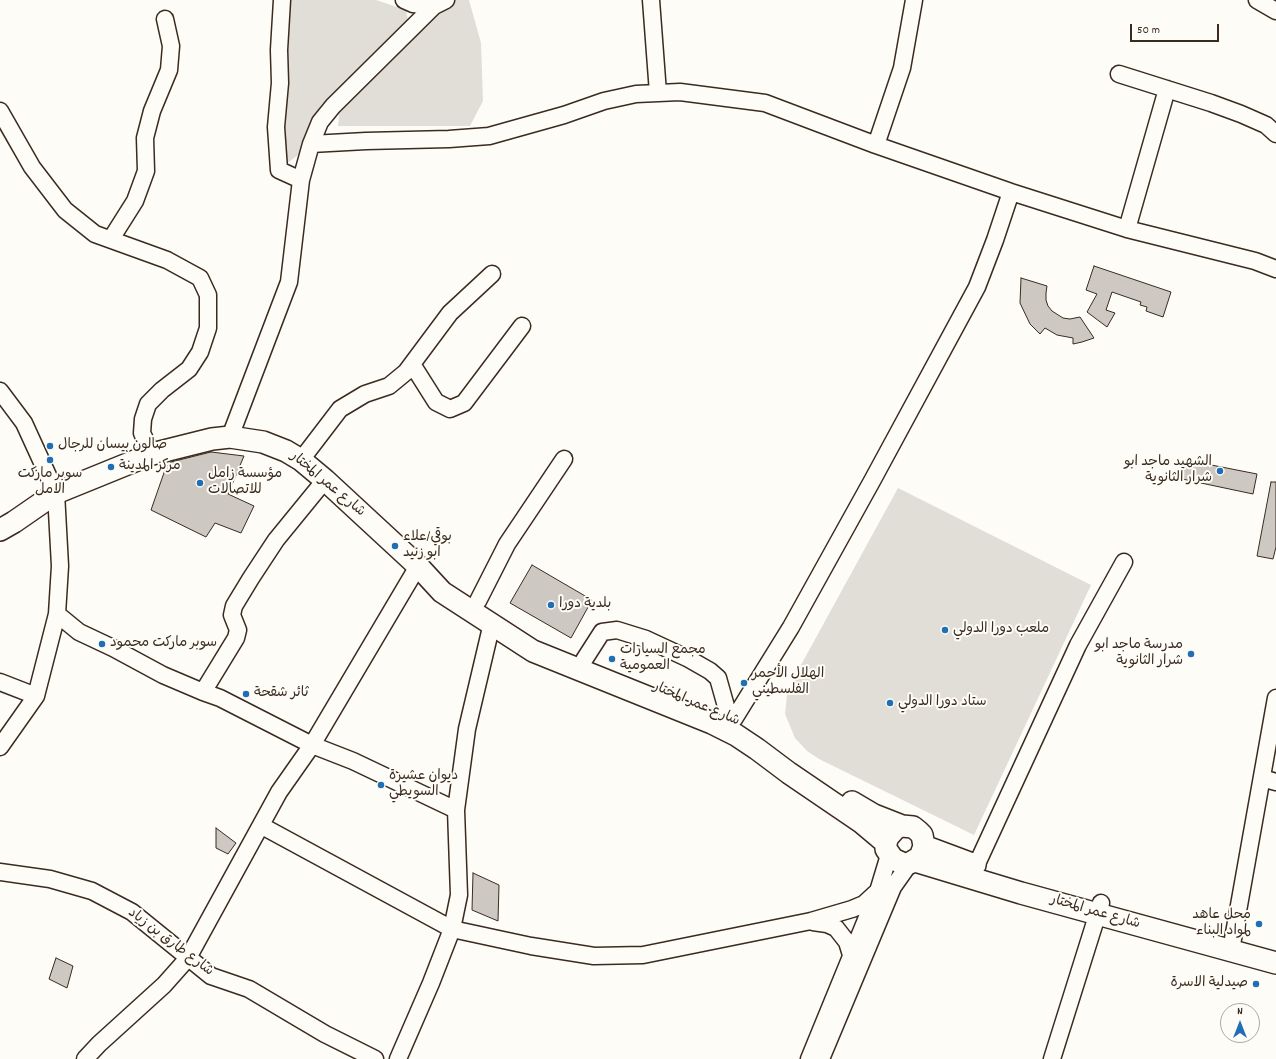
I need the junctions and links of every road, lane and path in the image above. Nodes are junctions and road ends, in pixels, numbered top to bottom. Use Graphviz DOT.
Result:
graph roads {
  1 [pos="282,0"];
  2 [pos="404,0"];
  3 [pos="651,0"];
  4 [pos="914,0"];
  5 [pos="1256,0"];
  6 [pos="438,2"];
  7 [pos="1276,11"];
  8 [pos="165,19"];
  9 [pos="1119,74"];
  10 [pos="1167,89"];
  11 [pos="658,93"];
  12 [pos="0,111"];
  13 [pos="1276,134"];
  14 [pos="311,144"];
  15 [pos="876,146"];
  16 [pos="301,180"];
  17 [pos="1011,192"];
  18 [pos="1127,229"];
  19 [pos="111,239"];
  20 [pos="1274,265"];
  21 [pos="492,274"];
  22 [pos="522,326"];
  23 [pos="412,364"];
  24 [pos="0,391"];
  25 [pos="230,437"];
  26 [pos="152,454"];
  27 [pos="564,459"];
  28 [pos="301,460"];
  29 [pos="326,480"];
  30 [pos="56,493"];
  31 [pos="0,530"];
  32 [pos="1124,562"];
  33 [pos="418,566"];
  34 [pos="478,601"];
  35 [pos="57,614"];
  36 [pos="492,624"];
  37 [pos="584,660"];
  38 [pos="0,682"];
  39 [pos="203,692"];
  40 [pos="36,696"];
  41 [pos="1276,698"];
  42 [pos="731,718"];
  43 [pos="312,745"];
  44 [pos="0,748"];
  45 [pos="1269,780"];
  46 [pos="456,810"];
  47 [pos="262,826"];
  48 [pos="902,826"];
  49 [pos="887,849"];
  50 [pos="917,857"];
  51 [pos="976,866"];
  52 [pos="0,872"];
  53 [pos="877,892"];
  54 [pos="1099,908"];
  55 [pos="812,921"];
  56 [pos="452,929"];
  57 [pos="1232,945"];
  58 [pos="1276,950"];
  59 [pos="851,955"];
  60 [pos="188,958"];
  61 [pos="1276,963"];
  62 [pos="85,1059"];
  63 [pos="375,1059"];
  64 [pos="398,1059"];
  65 [pos="809,1059"];
  66 [pos="822,1059"];
  67 [pos="1052,1059"];
  1 -- 16 [label="street"];
  2 -- 6 [label="street"];
  3 -- 11 [label="street"];
  4 -- 15 [label="street"];
  5 -- 7 [label="street"];
  6 -- 14 [label="street"];
  8 -- 19 [label="street"];
  9 -- 10 [label="street"];
  10 -- 13 [label="street"];
  10 -- 18 [label="street"];
  11 -- 14 [label="street"];
  11 -- 15 [label="street"];
  12 -- 19 [label="street"];
  14 -- 16 [label="street"];
  15 -- 17 [label="street"];
  16 -- 25 [label="street"];
  17 -- 18 [label="street"];
  17 -- 42 [label="street"];
  18 -- 20 [label="street"];
  19 -- 26 [label="street"];
  21 -- 23 [label="street"];
  22 -- 23 [label="street"];
  23 -- 28 [label="street"];
  24 -- 30 [label="street"];
  25 -- 26 [label="main road, شارع عمر المختار"];
  25 -- 28 [label="main road, شارع عمر المختار"];
  26 -- 30 [label="main road, شارع عمر المختار"];
  27 -- 34 [label="street"];
  28 -- 29 [label="main road, شارع عمر المختار"];
  29 -- 33 [label="main road, شارع عمر المختار"];
  29 -- 39 [label="street"];
  30 -- 31 [label="main road, شارع عمر المختار"];
  30 -- 35 [label="street"];
  32 -- 51 [label="street"];
  33 -- 34 [label="main road, شارع عمر المختار"];
  33 -- 36 [label="main road, شارع عمر المختار"];
  33 -- 43 [label="street"];
  34 -- 37 [label="main road, شارع عمر المختار"];
  35 -- 39 [label="street"];
  35 -- 40 [label="street"];
  36 -- 46 [label="street"];
  36 -- 49 [label="main road, شارع عمر المختار"];
  37 -- 42 [label="main road, شارع عمر المختار"];
  37 -- 42 [label="street"];
  38 -- 40 [label="street"];
  39 -- 43 [label="street"];
  40 -- 44 [label="street"];
  41 -- 45 [label="street"];
  42 -- 48 [label="main road, شارع عمر المختار"];
  43 -- 46 [label="street"];
  43 -- 47 [label="street"];
  45 -- 57 [label="street"];
  46 -- 56 [label="street"];
  47 -- 56 [label="street"];
  47 -- 60 [label="street"];
  48 -- 49 [label="main road"];
  48 -- 50 [label="main road"];
  49 -- 50 [label="main road"];
  49 -- 53 [label="street"];
  50 -- 51 [label="main road, شارع عمر المختار"];
  50 -- 54 [label="main road, شارع عمر المختار"];
  50 -- 66 [label="street"];
  51 -- 54 [label="main road, شارع عمر المختار"];
  52 -- 60 [label="street, شارع طارق بن زياد"];
  53 -- 55 [label="street"];
  53 -- 59 [label="street"];
  54 -- 57 [label="main road, شارع عمر المختار"];
  54 -- 67 [label="street"];
  55 -- 56 [label="street"];
  55 -- 59 [label="street"];
  56 -- 64 [label="street"];
  57 -- 58 [label="main road, شارع عمر المختار"];
  57 -- 61 [label="main road, شارع عمر المختار"];
  59 -- 65 [label="street"];
  60 -- 62 [label="street"];
  60 -- 63 [label="street, شارع طارق بن زياد"];
}
